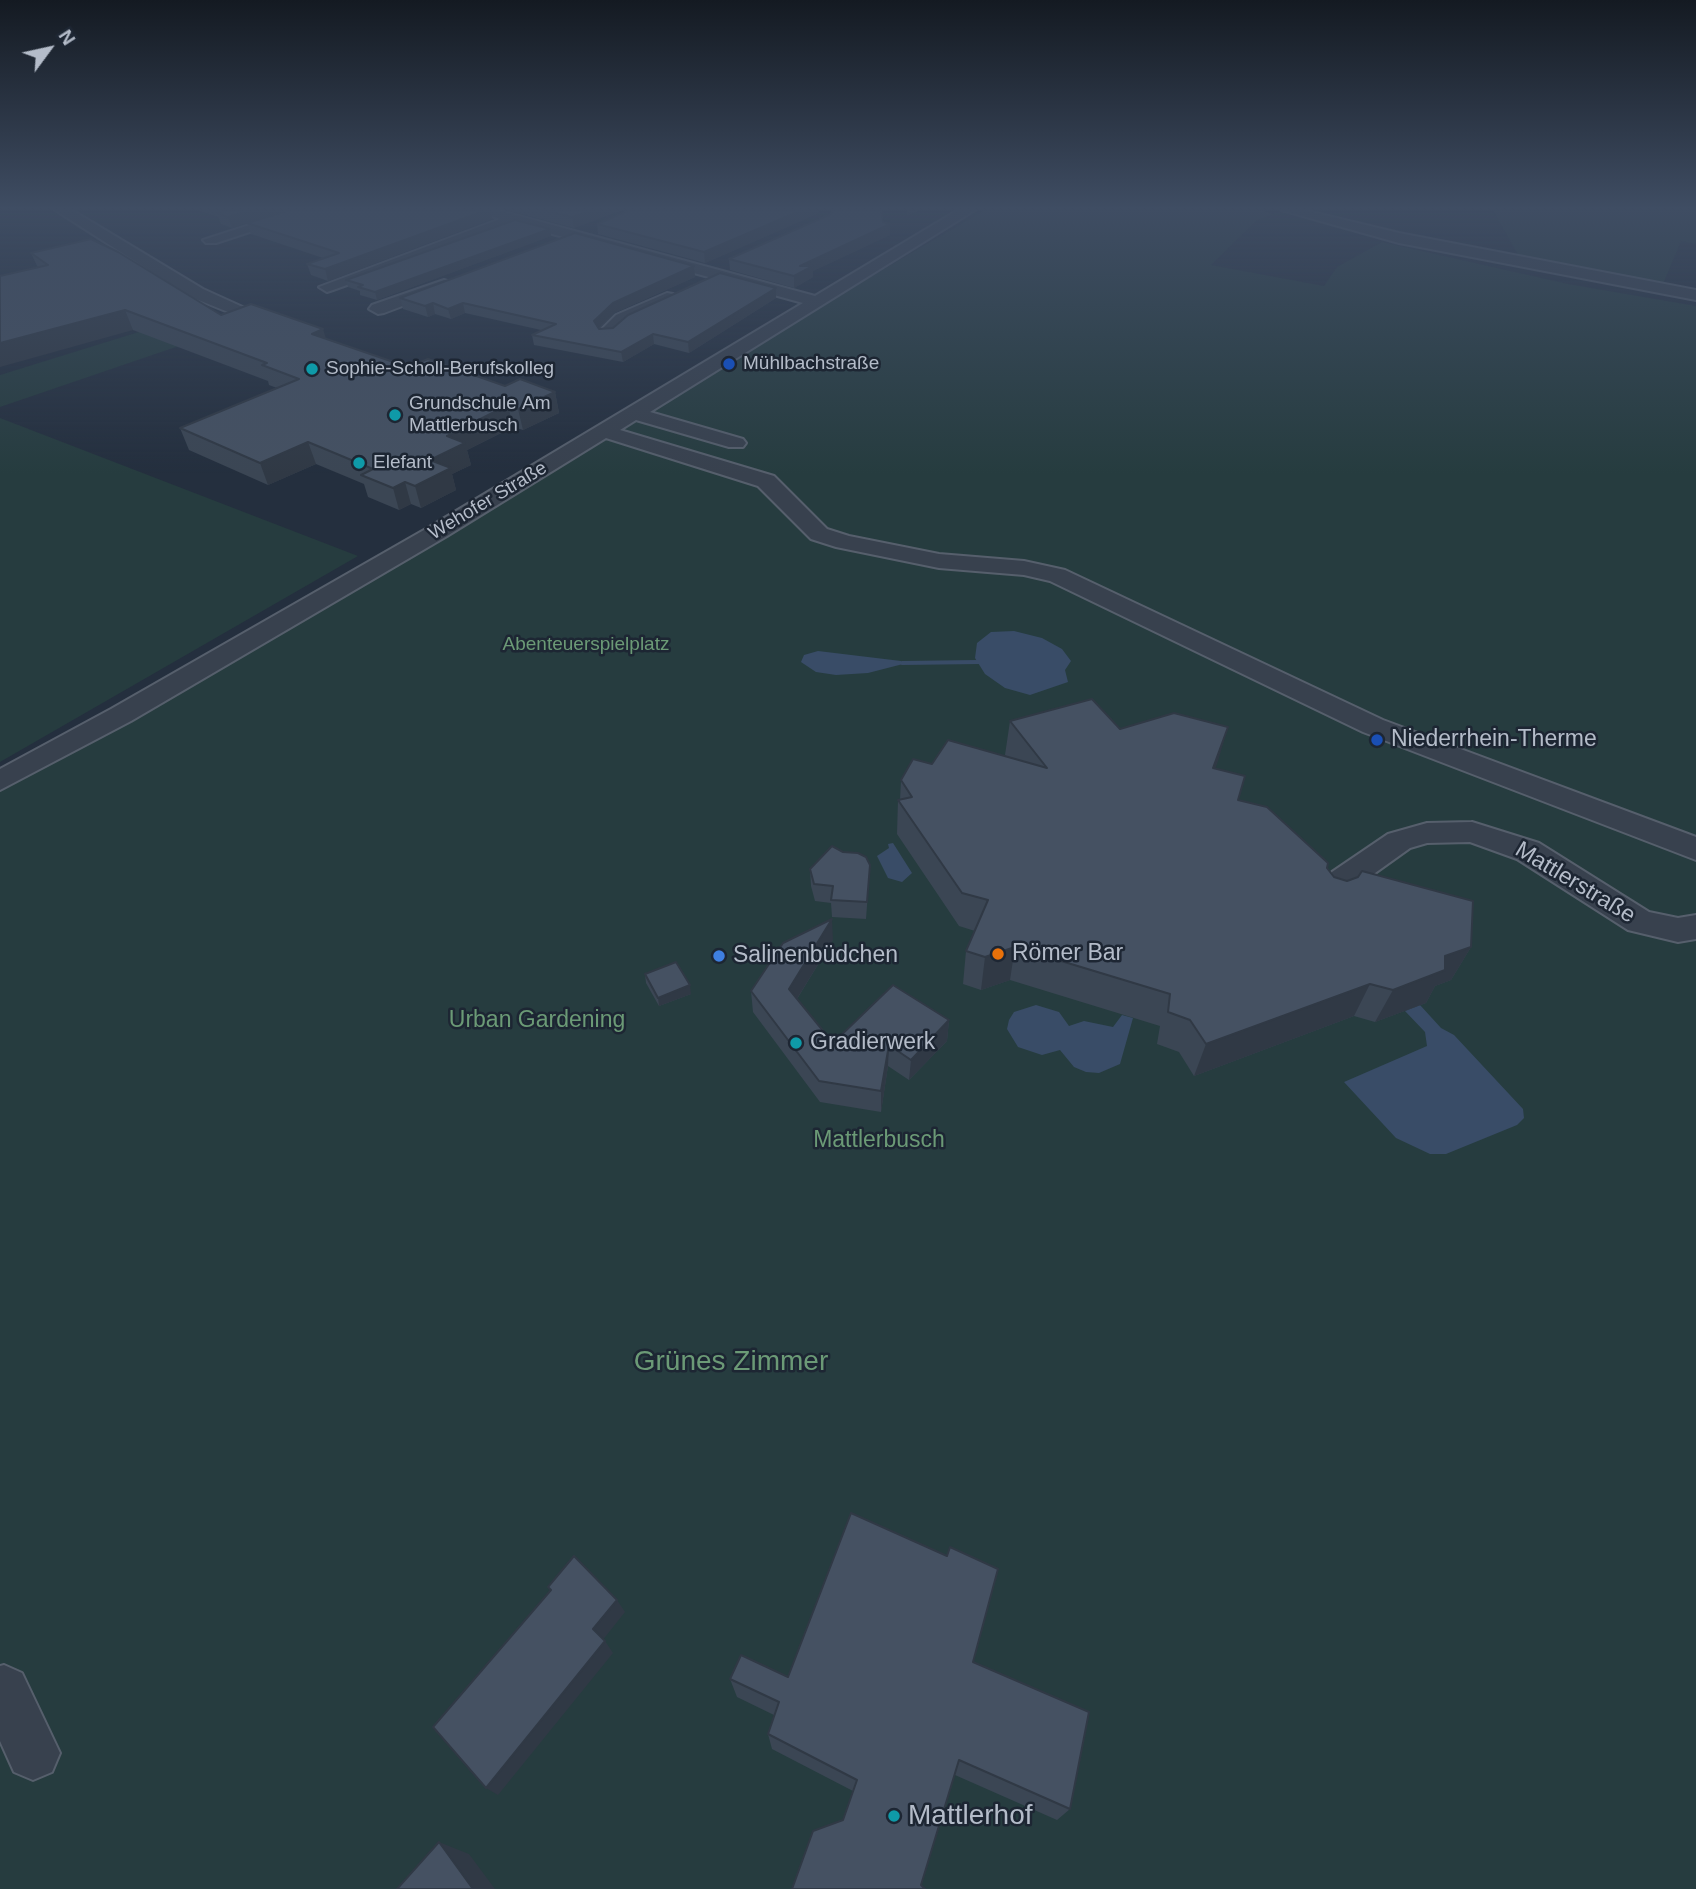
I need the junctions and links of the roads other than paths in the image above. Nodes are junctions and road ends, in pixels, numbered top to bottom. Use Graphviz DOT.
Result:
graph roads {
  1 [pos="212,298"];
  2 [pos="407,298"];
  3 [pos="667,298"];
  4 [pos="809,298"];
  5 [pos="819,298"];
  6 [pos="816,300"];
  7 [pos="378,309"];
  8 [pos="249,314"];
  9 [pos="607,333"];
  10 [pos="633,413"];
  11 [pos="604,431"];
  12 [pos="660,448"];
  13 [pos="0,781"];
  14 [pos="1696,849"];
  15 [pos="1337,890"];
  16 [pos="1696,927"];
  17 [pos="0,1693"];
  18 [pos="33,1754"];
  1 -- 8 [label="street"];
  2 -- 7 [label="street"];
  3 -- 9 [label="street"];
  4 -- 6 [label="street"];
  5 -- 6 [label="street, Wehofer Straße"];
  6 -- 10 [label="street, Wehofer Straße"];
  10 -- 11 [label="street, Wehofer Straße"];
  10 -- 12 [label="street"];
  11 -- 12 [label="street"];
  11 -- 13 [label="street, Wehofer Straße"];
  12 -- 14 [label="street"];
  15 -- 16 [label="street, Mattlerstraße"];
  17 -- 18 [label="street"];
}
